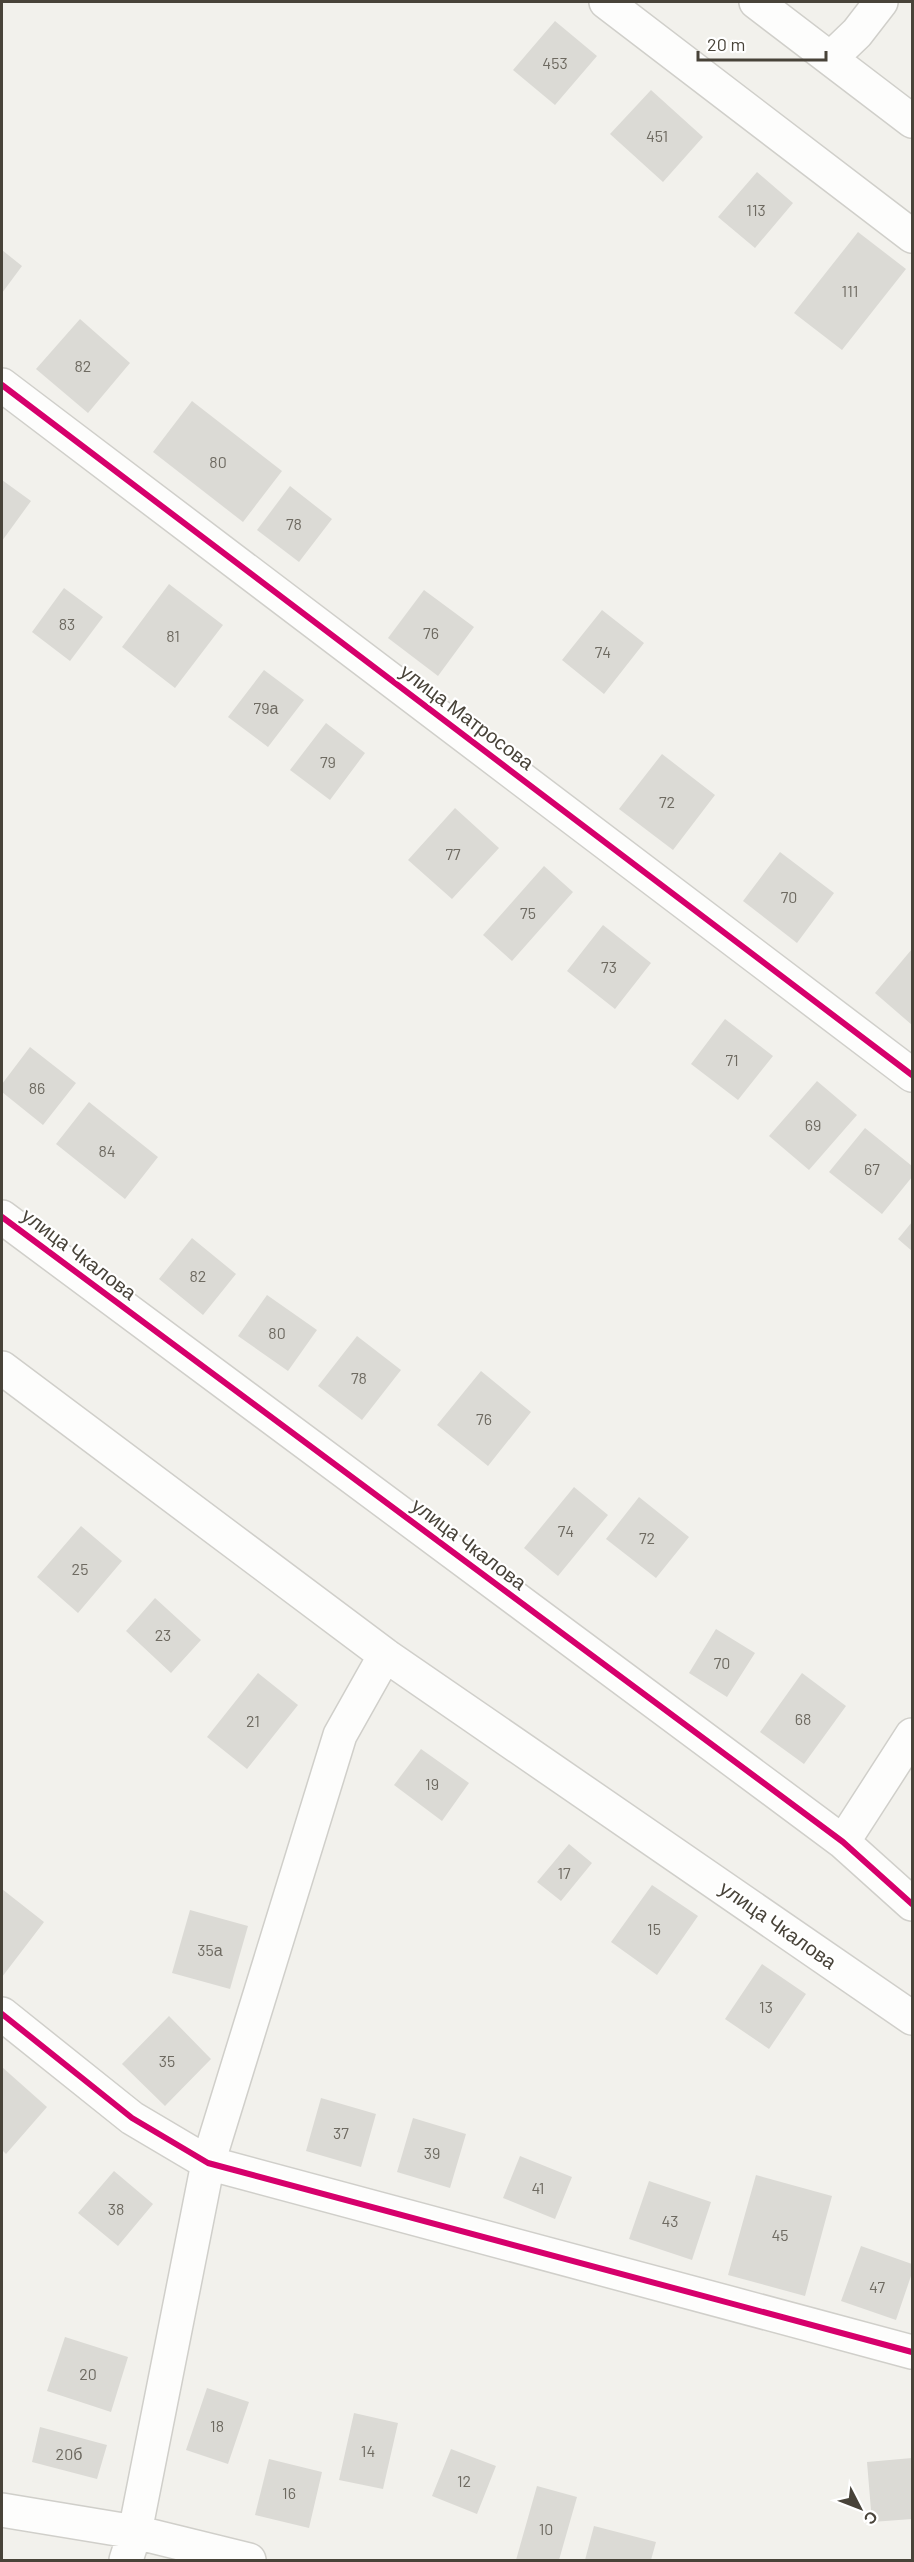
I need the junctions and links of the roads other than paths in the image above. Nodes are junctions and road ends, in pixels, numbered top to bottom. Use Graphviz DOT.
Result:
graph roads {
  1 [pos="606,2"];
  2 [pos="756,2"];
  3 [pos="881,2"];
  4 [pos="831,58"];
  5 [pos="912,121"];
  6 [pos="912,236"];
  7 [pos="2,385"];
  8 [pos="912,1075"];
  9 [pos="2,1217"];
  10 [pos="2,1368"];
  11 [pos="385,1655"];
  12 [pos="912,1736"];
  13 [pos="843,1842"];
  14 [pos="912,1904"];
  15 [pos="2,2014"];
  16 [pos="912,2018"];
  17 [pos="208,2163"];
  18 [pos="912,2352"];
  19 [pos="2,2510"];
  20 [pos="130,2546"];
  21 [pos="249,2560"];
  1 -- 6 [label="street"];
  2 -- 4 [label="street"];
  3 -- 4 [label="street"];
  4 -- 5 [label="street"];
  7 -- 8 [label="street, улица Матросова"];
  9 -- 13 [label="street, улица Чкалова"];
  10 -- 11 [label="street, улица Чкалова"];
  11 -- 16 [label="street, улица Чкалова"];
  11 -- 17 [label="street"];
  12 -- 13 [label="street"];
  13 -- 14 [label="street, улица Чкалова"];
  15 -- 17 [label="street"];
  17 -- 18 [label="street"];
  17 -- 20 [label="street"];
  19 -- 20 [label="street"];
  20 -- 21 [label="street"];
}
